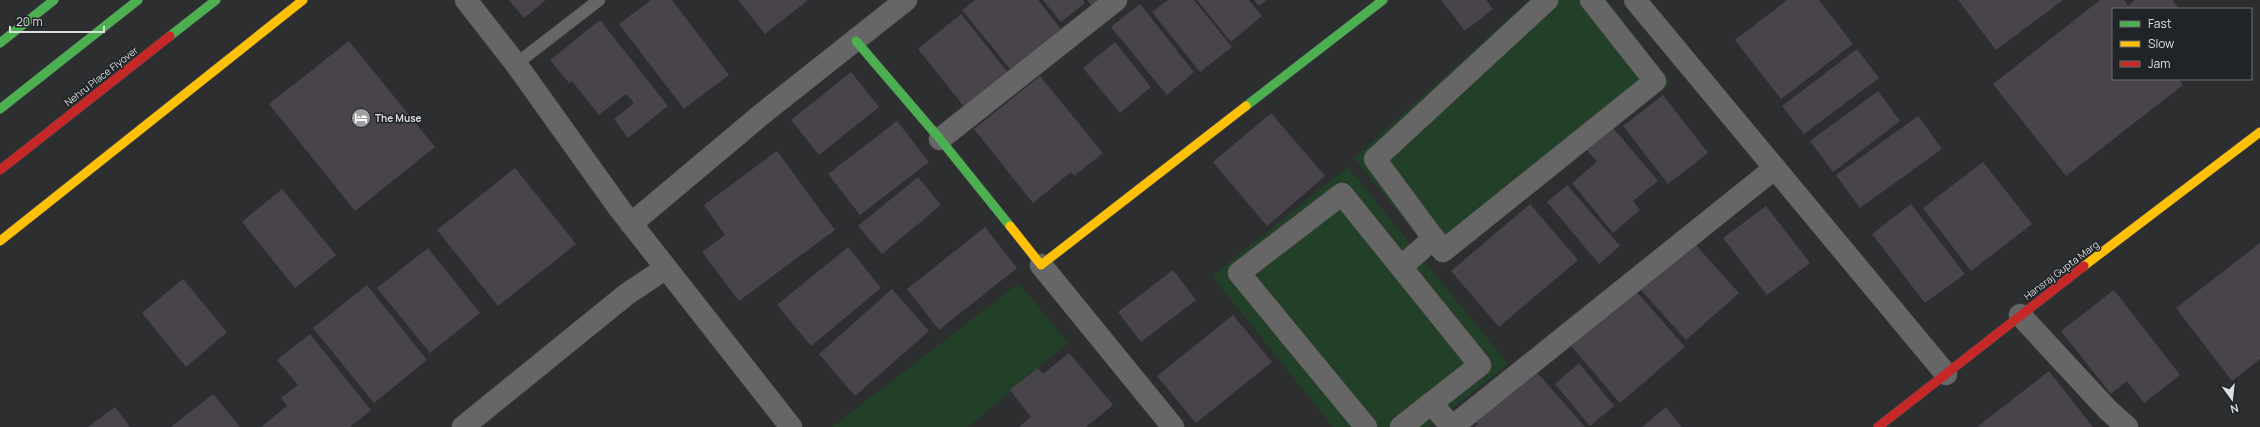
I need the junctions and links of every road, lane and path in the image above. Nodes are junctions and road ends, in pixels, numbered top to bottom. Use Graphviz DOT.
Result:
graph roads {
  1 [pos="54,0"];
  2 [pos="138,0"];
  3 [pos="216,0"];
  4 [pos="303,0"];
  5 [pos="466,0"];
  6 [pos="599,0"];
  7 [pos="906,0"];
  8 [pos="1116,0"];
  9 [pos="1383,0"];
  10 [pos="1547,0"];
  11 [pos="1591,0"];
  12 [pos="1634,0"];
  13 [pos="1648,17"];
  14 [pos="856,41"];
  15 [pos="1624,41"];
  16 [pos="0,42"];
  17 [pos="516,64"];
  18 [pos="0,109"];
  19 [pos="2260,132"];
  20 [pos="940,139"];
  21 [pos="1775,168"];
  22 [pos="0,170"];
  23 [pos="631,224"];
  24 [pos="1434,238"];
  25 [pos="0,241"];
  26 [pos="1041,265"];
  27 [pos="1401,267"];
  28 [pos="666,268"];
  29 [pos="2020,315"];
  30 [pos="1946,374"];
  31 [pos="1431,403"];
  32 [pos="463,427"];
  33 [pos="790,427"];
  34 [pos="1174,427"];
  35 [pos="1366,427"];
  36 [pos="1401,427"];
  37 [pos="1452,427"];
  38 [pos="1878,427"];
  39 [pos="2127,427"];
  1 -- 16 [label="street"];
  2 -- 18 [label="street"];
  3 -- 22 [label="street, Nehru Place Flyover"];
  4 -- 25 [label="street"];
  5 -- 17 [label="street"];
  6 -- 17 [label="lane"];
  7 -- 14 [label="street"];
  8 -- 20 [label="street"];
  9 -- 26 [label="street"];
  10 -- 24 [label="street"];
  11 -- 15 [label="street"];
  12 -- 13 [label="street"];
  13 -- 15 [label="street"];
  13 -- 21 [label="street"];
  14 -- 20 [label="street"];
  14 -- 23 [label="street"];
  15 -- 24 [label="street"];
  17 -- 23 [label="street"];
  19 -- 29 [label="street, Hansraj Gupta Marg"];
  20 -- 26 [label="street"];
  21 -- 30 [label="street"];
  21 -- 37 [label="street"];
  23 -- 28 [label="street"];
  24 -- 27 [label="street"];
  26 -- 34 [label="street"];
  27 -- 31 [label="street"];
  27 -- 35 [label="street"];
  28 -- 32 [label="street"];
  28 -- 33 [label="street"];
  29 -- 30 [label="street, Hansraj Gupta Marg"];
  29 -- 39 [label="street"];
  30 -- 38 [label="street, Hansraj Gupta Marg"];
  31 -- 36 [label="street"];
  31 -- 37 [label="street"];
}
